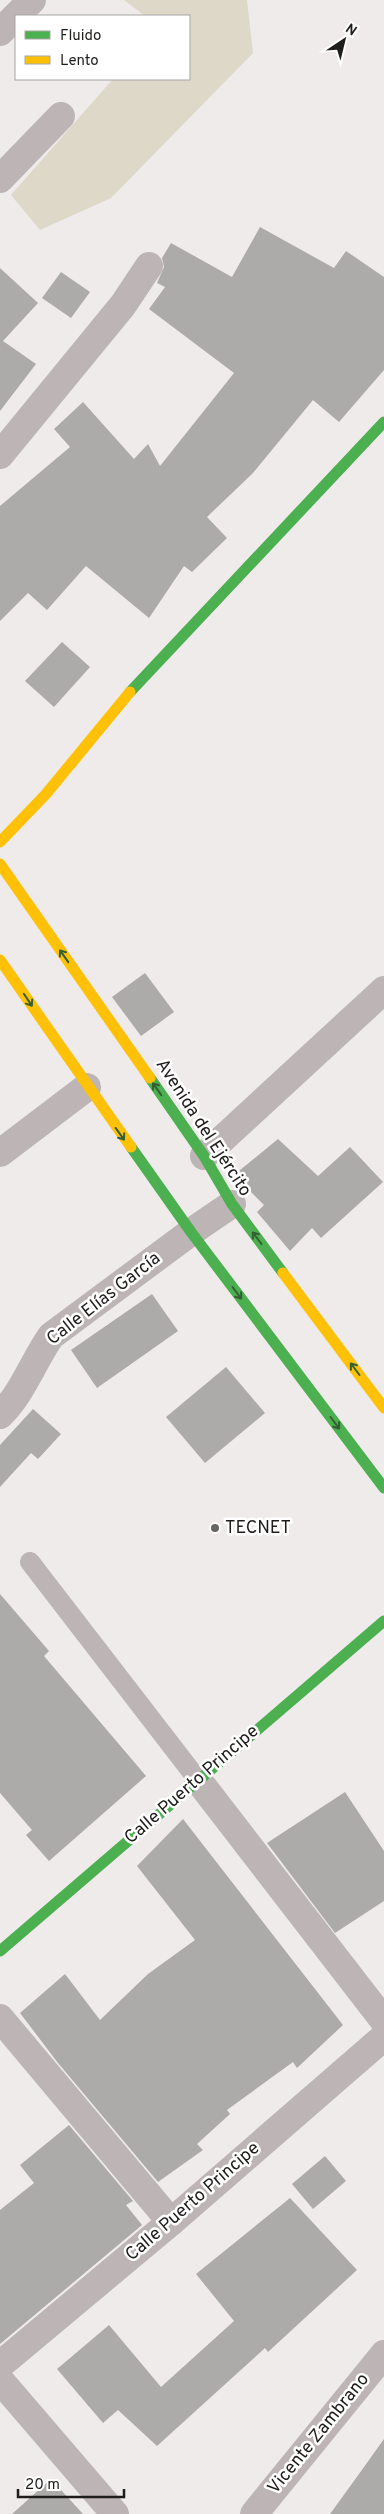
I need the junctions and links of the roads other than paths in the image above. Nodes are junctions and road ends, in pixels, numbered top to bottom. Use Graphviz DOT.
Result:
graph roads {
  1 [pos="32,0"];
  2 [pos="17,15"];
  3 [pos="15,17"];
  4 [pos="0,32"];
  5 [pos="60,116"];
  6 [pos="0,179"];
  7 [pos="148,266"];
  8 [pos="384,422"];
  9 [pos="0,455"];
  10 [pos="0,842"];
  11 [pos="0,864"];
  12 [pos="0,960"];
  13 [pos="384,990"];
  14 [pos="87,1087"];
  15 [pos="0,1153"];
  16 [pos="204,1156"];
  17 [pos="232,1204"];
  18 [pos="191,1232"];
  19 [pos="384,1408"];
  20 [pos="0,1415"];
  21 [pos="384,1488"];
  22 [pos="30,1562"];
  23 [pos="384,1621"];
  24 [pos="198,1780"];
  25 [pos="0,1950"];
  26 [pos="0,2018"];
  27 [pos="384,2021"];
  28 [pos="384,2037"];
  29 [pos="171,2222"];
  30 [pos="384,2354"];
  31 [pos="0,2365"];
  32 [pos="0,2380"];
  33 [pos="115,2514"];
  34 [pos="254,2514"];
  1 -- 2 [label="street"];
  3 -- 4 [label="street"];
  5 -- 6 [label="street"];
  7 -- 9 [label="street"];
  8 -- 10 [label="main road"];
  16 -- 11 [label="main road, Avenida del Ejército, one-way"];
  12 -- 14 [label="main road, one-way"];
  13 -- 16 [label="street"];
  14 -- 15 [label="street"];
  14 -- 18 [label="main road, one-way"];
  16 -- 17 [label="main road, Avenida del Ejército"];
  17 -- 18 [label="street, Calle Elías García"];
  19 -- 17 [label="main road, Avenida del Ejército, one-way"];
  18 -- 20 [label="street, Calle Elías García"];
  18 -- 21 [label="main road, one-way"];
  22 -- 24 [label="lane"];
  23 -- 24 [label="main road, Calle Puerto Principe"];
  24 -- 25 [label="main road, Calle Puerto Principe"];
  24 -- 27 [label="street"];
  26 -- 29 [label="street"];
  28 -- 29 [label="street, Calle Puerto Principe"];
  29 -- 31 [label="street, Calle Puerto Principe"];
  30 -- 34 [label="street, Vicente Zambrano"];
  32 -- 33 [label="street"];
}
